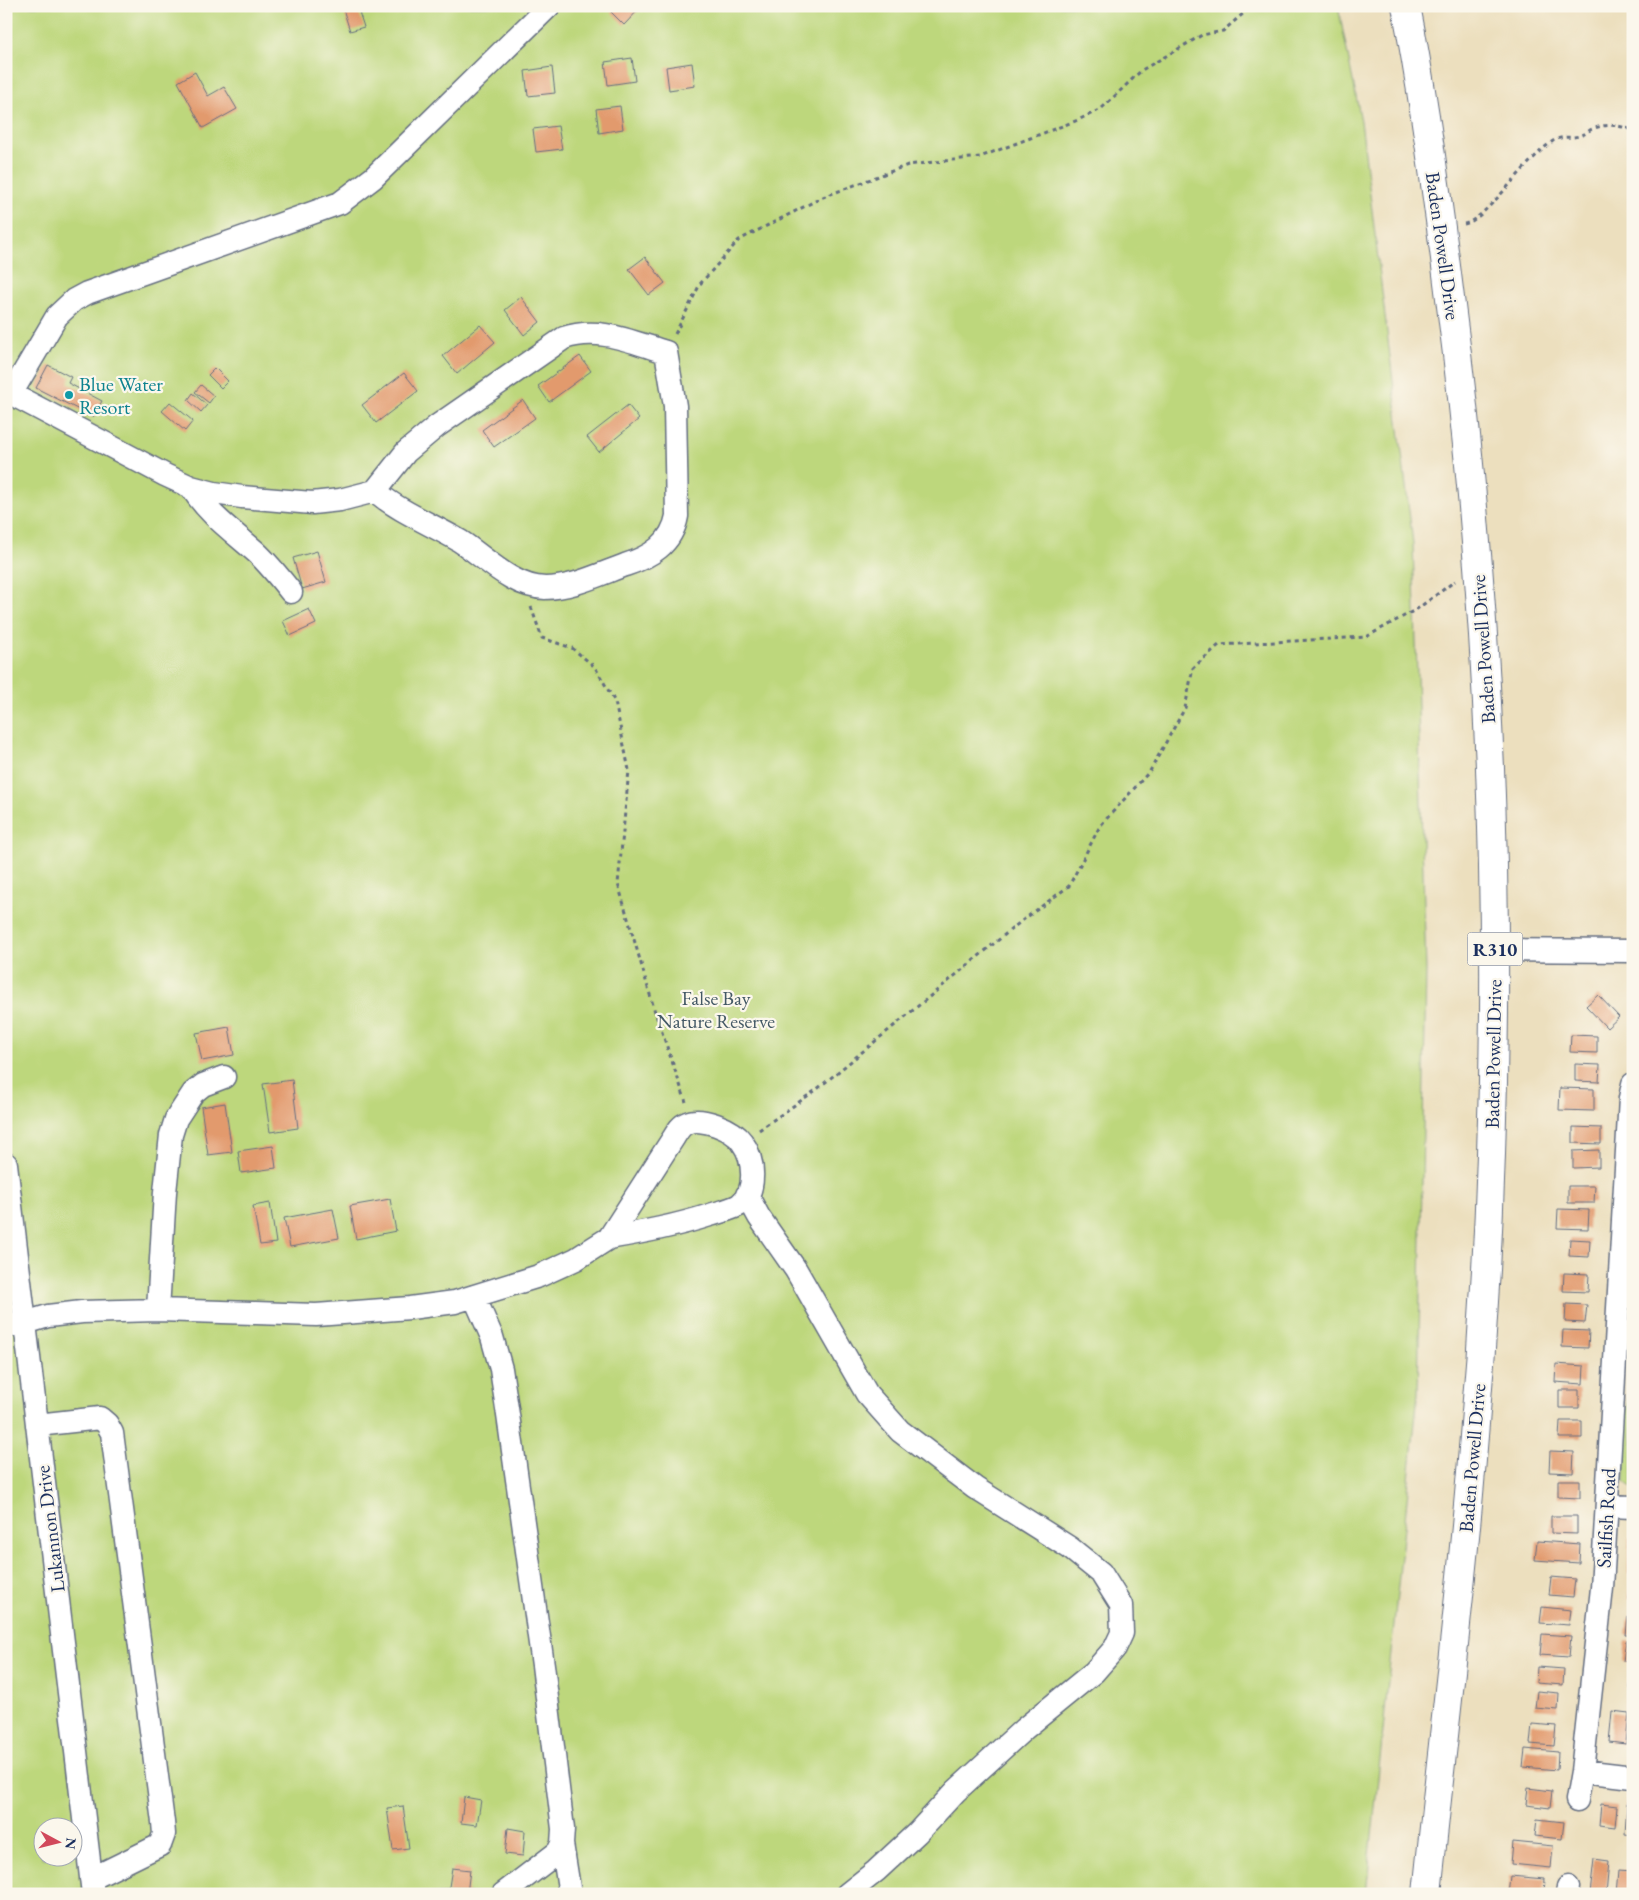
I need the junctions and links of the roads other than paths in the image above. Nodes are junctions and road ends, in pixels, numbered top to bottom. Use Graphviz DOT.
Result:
graph roads {
  1 [pos="549,6"];
  2 [pos="1406,6"];
  3 [pos="8,392"];
  4 [pos="191,487"];
  5 [pos="375,490"];
  6 [pos="291,592"];
  7 [pos="1495,950"];
  8 [pos="1633,951"];
  9 [pos="224,1077"];
  10 [pos="1633,1084"];
  11 [pos="6,1164"];
  12 [pos="747,1195"];
  13 [pos="609,1238"];
  14 [pos="474,1296"];
  15 [pos="158,1310"];
  16 [pos="16,1324"];
  17 [pos="38,1425"];
  18 [pos="1607,1506"];
  19 [pos="1633,1507"];
  20 [pos="1582,1771"];
  21 [pos="1633,1776"];
  22 [pos="1577,1800"];
  23 [pos="562,1844"];
  24 [pos="92,1886"];
  25 [pos="503,1894"];
  26 [pos="570,1894"];
  27 [pos="847,1894"];
  28 [pos="1427,1894"];
  1 -- 3 [label="street"];
  2 -- 7 [label="main road, Baden Powell Drive / R310"];
  3 -- 4 [label="street"];
  4 -- 5 [label="street"];
  4 -- 6 [label="street"];
  5 -- 5 [label="street"];
  7 -- 8 [label="street"];
  7 -- 28 [label="main road, Baden Powell Drive / R310"];
  9 -- 15 [label="street"];
  10 -- 18 [label="street, Sailfish Road"];
  11 -- 16 [label="street, Lukannon Drive"];
  12 -- 13 [label="street"];
  12 -- 13 [label="street"];
  12 -- 27 [label="street"];
  13 -- 14 [label="street"];
  14 -- 15 [label="street"];
  14 -- 23 [label="street"];
  15 -- 16 [label="street"];
  16 -- 17 [label="street, Lukannon Drive"];
  17 -- 24 [label="street, Lukannon Drive"];
  17 -- 24 [label="street"];
  18 -- 19 [label="street"];
  18 -- 20 [label="street, Sailfish Road"];
  20 -- 21 [label="street"];
  20 -- 22 [label="street, Sailfish Road"];
  23 -- 25 [label="street"];
  23 -- 26 [label="street"];
}
